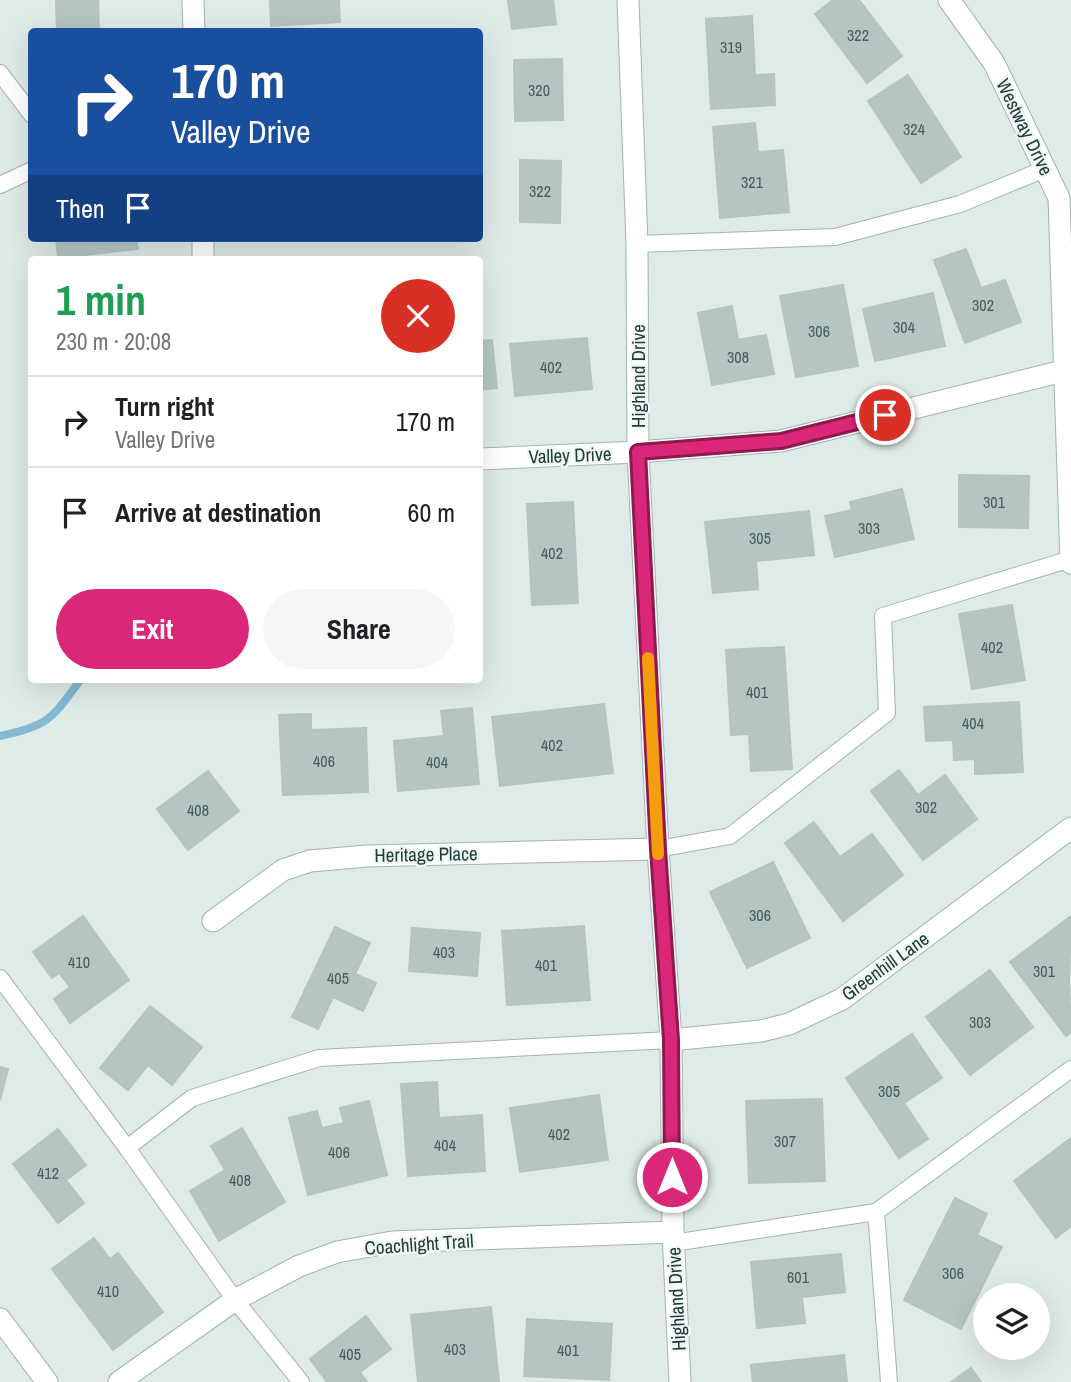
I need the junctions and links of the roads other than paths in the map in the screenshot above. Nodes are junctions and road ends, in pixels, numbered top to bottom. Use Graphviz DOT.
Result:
graph roads {
  1 [pos="193,0"];
  2 [pos="628,0"];
  3 [pos="949,0"];
  4 [pos="194,28"];
  5 [pos="0,73"];
  6 [pos="28,110"];
  7 [pos="1045,169"];
  8 [pos="28,172"];
  9 [pos="0,185"];
  10 [pos="637,244"];
  11 [pos="1068,370"];
  12 [pos="638,452"];
  13 [pos="483,459"];
  14 [pos="1071,561"];
  15 [pos="1071,828"];
  16 [pos="658,849"];
  17 [pos="213,921"];
  18 [pos="0,978"];
  19 [pos="671,1040"];
  20 [pos="1071,1069"];
  21 [pos="127,1148"];
  22 [pos="876,1212"];
  23 [pos="673,1237"];
  24 [pos="235,1300"];
  25 [pos="0,1320"];
  26 [pos="47,1382"];
  27 [pos="119,1382"];
  28 [pos="301,1382"];
  29 [pos="680,1382"];
  30 [pos="889,1382"];
  1 -- 4 [label="street"];
  2 -- 10 [label="street, Highland Drive"];
  3 -- 7 [label="street, Westway Drive"];
  5 -- 6 [label="lane"];
  7 -- 10 [label="lane"];
  7 -- 11 [label="street, Westway Drive"];
  8 -- 9 [label="lane"];
  10 -- 12 [label="street, Highland Drive"];
  11 -- 12 [label="street, Valley Drive"];
  11 -- 14 [label="street, Westway Drive"];
  12 -- 13 [label="street, Valley Drive"];
  12 -- 16 [label="street, Highland Drive"];
  14 -- 16 [label="lane"];
  15 -- 19 [label="street, Greenhill Lane"];
  16 -- 17 [label="street, Heritage Place"];
  16 -- 19 [label="street, Highland Drive"];
  18 -- 21 [label="lane"];
  19 -- 21 [label="lane"];
  19 -- 23 [label="street, Highland Drive"];
  20 -- 22 [label="lane"];
  21 -- 24 [label="lane"];
  22 -- 23 [label="lane"];
  22 -- 30 [label="lane"];
  23 -- 24 [label="street, Coachlight Trail"];
  23 -- 29 [label="street, Highland Drive"];
  24 -- 27 [label="street, Coachlight Trail"];
  24 -- 28 [label="lane"];
  25 -- 26 [label="street"];
}
